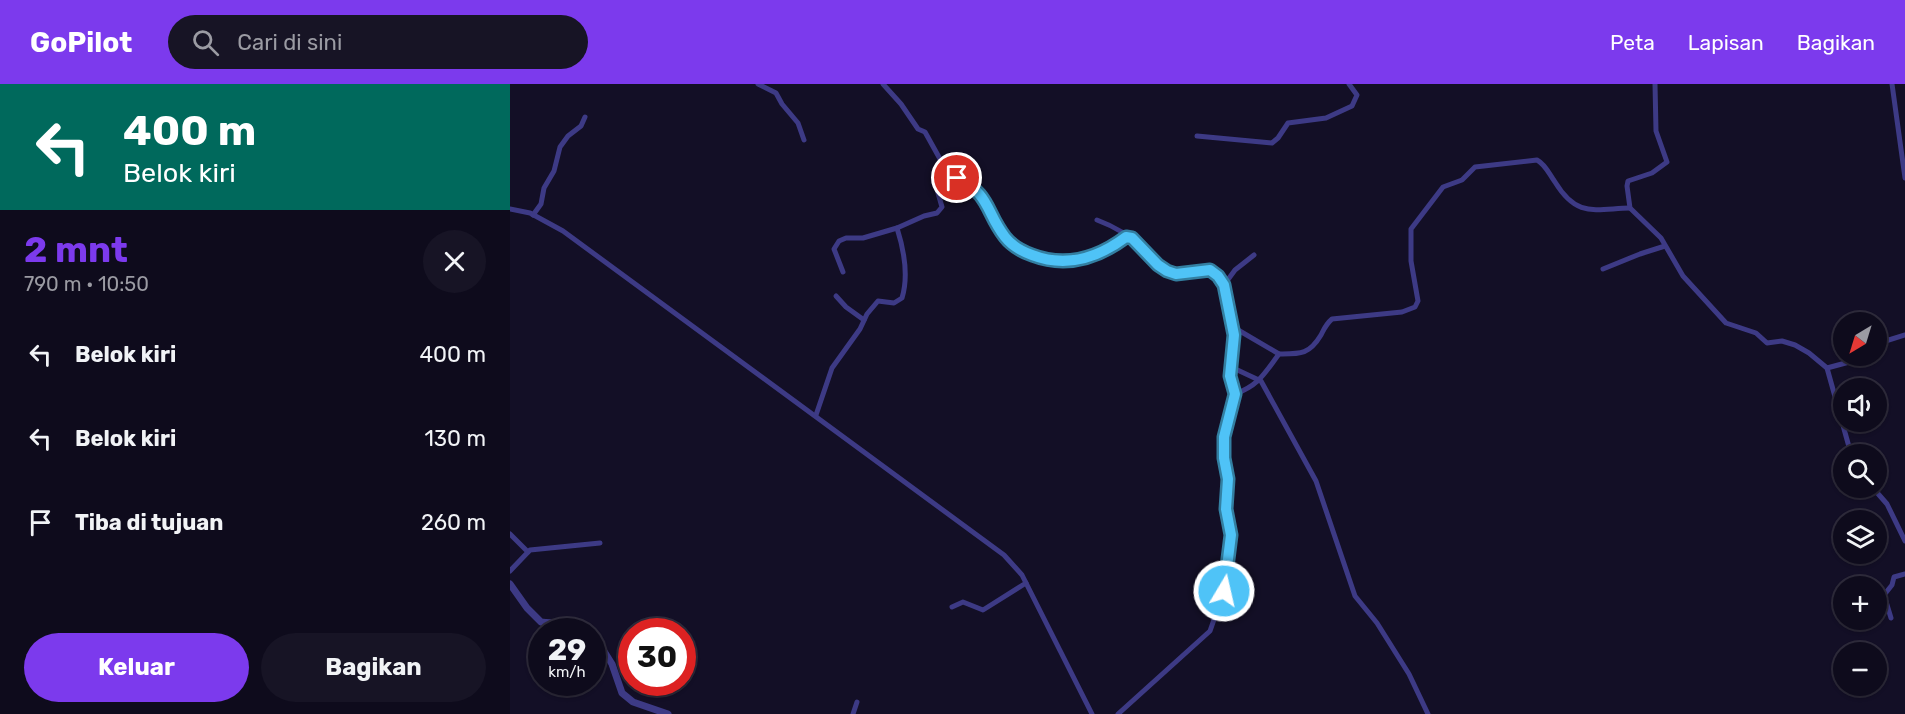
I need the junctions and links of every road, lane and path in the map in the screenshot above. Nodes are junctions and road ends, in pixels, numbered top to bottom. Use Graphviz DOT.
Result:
graph roads {
  1 [pos="758,84"];
  2 [pos="883,84"];
  3 [pos="1349,84"];
  4 [pos="1655,84"];
  5 [pos="1892,84"];
  6 [pos="585,117"];
  7 [pos="1197,136"];
  8 [pos="804,140"];
  9 [pos="945,168"];
  10 [pos="1905,178"];
  11 [pos="1630,208"];
  12 [pos="510,209"];
  13 [pos="533,215"];
  14 [pos="1097,220"];
  15 [pos="897,228"];
  16 [pos="1126,237"];
  17 [pos="1665,246"];
  18 [pos="1254,255"];
  19 [pos="1603,269"];
  20 [pos="843,272"];
  21 [pos="1224,285"];
  22 [pos="836,296"];
  23 [pos="864,320"];
  24 [pos="1233,327"];
  25 [pos="1905,335"];
  26 [pos="1887,341"];
  27 [pos="1279,354"];
  28 [pos="1834,366"];
  29 [pos="1231,367"];
  30 [pos="1827,368"];
  31 [pos="1261,381"];
  32 [pos="1235,394"];
  33 [pos="816,415"];
  34 [pos="1848,444"];
  35 [pos="1882,498"];
  36 [pos="510,534"];
  37 [pos="1905,541"];
  38 [pos="600,543"];
  39 [pos="528,552"];
  40 [pos="510,571"];
  41 [pos="1905,574"];
  42 [pos="1026,583"];
  43 [pos="510,584"];
  44 [pos="952,607"];
  45 [pos="537,618"];
  46 [pos="1891,618"];
  47 [pos="606,654"];
  48 [pos="857,702"];
  49 [pos="668,714"];
  50 [pos="853,714"];
  51 [pos="1092,714"];
  52 [pos="1118,714"];
  53 [pos="1428,714"];
  1 -- 8 [label="street"];
  2 -- 9 [label="street"];
  3 -- 7 [label="street"];
  4 -- 11 [label="street"];
  5 -- 10 [label="street"];
  6 -- 13 [label="street"];
  9 -- 15 [label="street"];
  9 -- 16 [label="street"];
  11 -- 17 [label="street"];
  11 -- 27 [label="street"];
  12 -- 13 [label="street"];
  13 -- 33 [label="street"];
  14 -- 16 [label="street"];
  15 -- 20 [label="street"];
  15 -- 23 [label="street"];
  16 -- 21 [label="street"];
  17 -- 19 [label="street"];
  17 -- 30 [label="street"];
  18 -- 21 [label="street"];
  21 -- 24 [label="street"];
  22 -- 23 [label="street"];
  23 -- 33 [label="street"];
  24 -- 27 [label="street"];
  24 -- 29 [label="street"];
  25 -- 26 [label="street"];
  27 -- 31 [label="street"];
  28 -- 30 [label="street"];
  29 -- 31 [label="street"];
  29 -- 32 [label="street"];
  30 -- 34 [label="street"];
  31 -- 32 [label="street"];
  31 -- 53 [label="street"];
  32 -- 52 [label="street"];
  33 -- 42 [label="street"];
  35 -- 37 [label="street"];
  36 -- 39 [label="street"];
  38 -- 39 [label="street"];
  39 -- 40 [label="street"];
  41 -- 46 [label="street"];
  42 -- 44 [label="street"];
  42 -- 51 [label="street"];
  43 -- 45 [label="street"];
  47 -- 49 [label="street"];
  48 -- 50 [label="street"];
}
